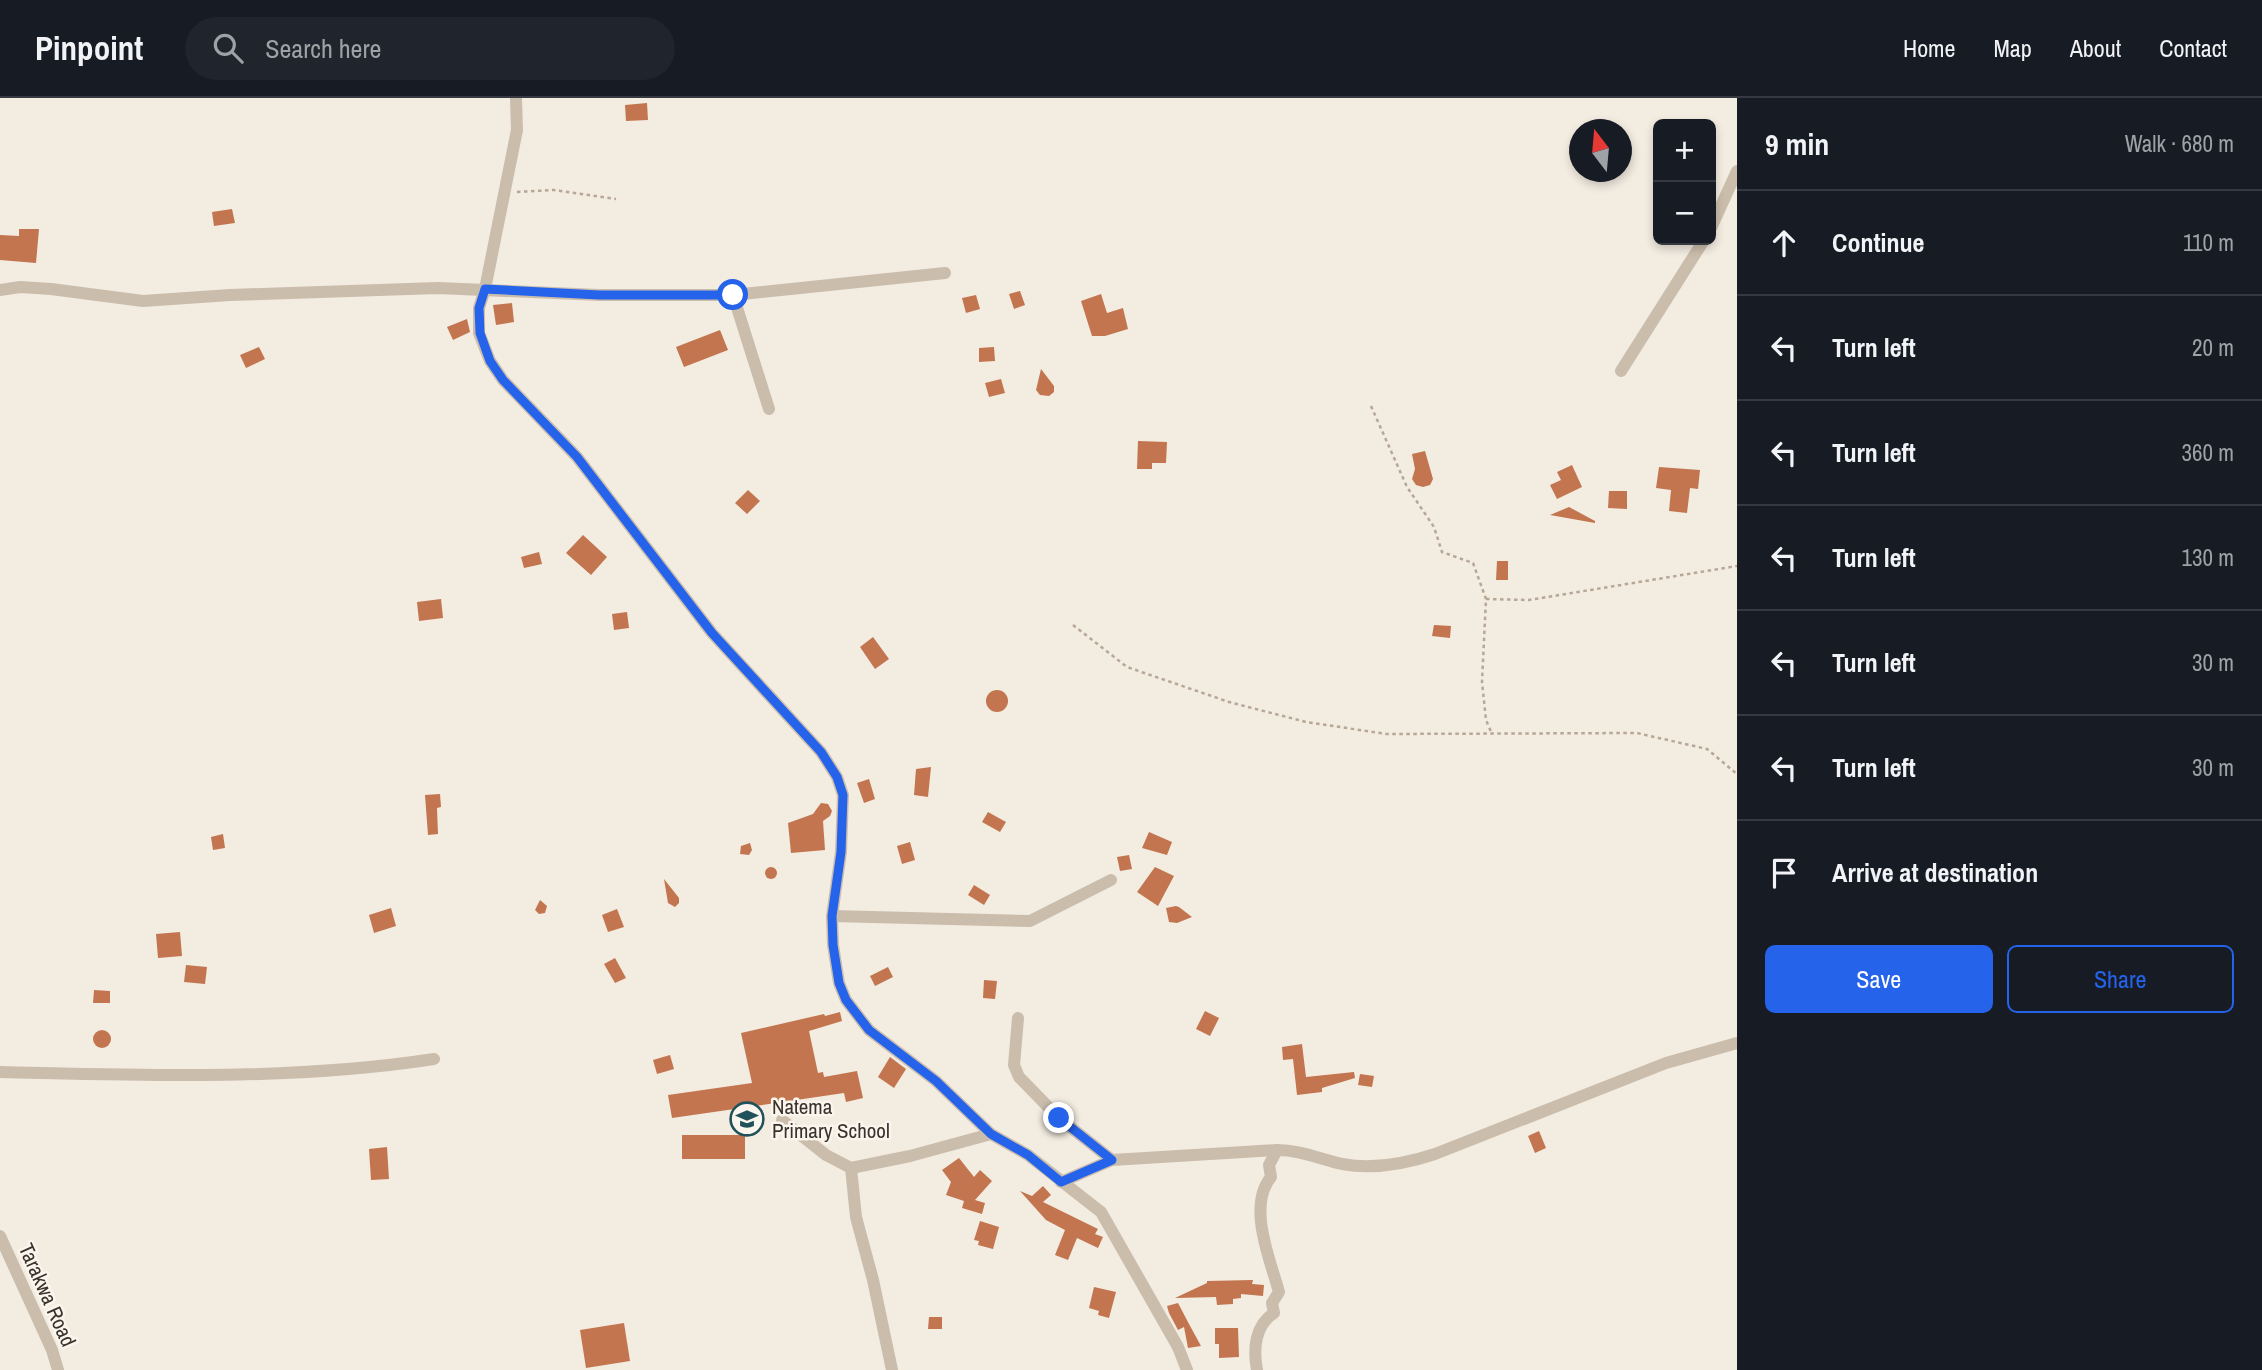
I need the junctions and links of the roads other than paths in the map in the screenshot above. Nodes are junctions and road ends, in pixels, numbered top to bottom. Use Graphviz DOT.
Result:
graph roads {
  1 [pos="516,98"];
  2 [pos="1737,171"];
  3 [pos="1716,217"];
  4 [pos="1701,245"];
  5 [pos="945,273"];
  6 [pos="485,289"];
  7 [pos="0,290"];
  8 [pos="733,295"];
  9 [pos="1621,371"];
  10 [pos="769,409"];
  11 [pos="1111,880"];
  12 [pos="832,916"];
  13 [pos="1018,1018"];
  14 [pos="1737,1043"];
  15 [pos="433,1059"];
  16 [pos="0,1072"];
  17 [pos="782,1120"];
  18 [pos="991,1134"];
  19 [pos="1277,1150"];
  20 [pos="1112,1160"];
  21 [pos="851,1168"];
  22 [pos="1061,1182"];
  23 [pos="0,1236"];
  24 [pos="58,1370"];
  25 [pos="892,1370"];
  26 [pos="1187,1370"];
  27 [pos="1257,1370"];
  1 -- 6 [label="street"];
  2 -- 3 [label="street"];
  4 -- 9 [label="street"];
  5 -- 8 [label="street"];
  6 -- 7 [label="street"];
  6 -- 8 [label="street"];
  6 -- 12 [label="street"];
  8 -- 10 [label="street"];
  11 -- 12 [label="street"];
  12 -- 18 [label="street"];
  13 -- 20 [label="street"];
  14 -- 19 [label="street"];
  15 -- 16 [label="street"];
  17 -- 21 [label="street"];
  18 -- 21 [label="street"];
  18 -- 22 [label="street"];
  19 -- 20 [label="street"];
  19 -- 27 [label="street"];
  20 -- 22 [label="street"];
  21 -- 25 [label="street"];
  22 -- 26 [label="street"];
  23 -- 24 [label="street, Tarakwa Road"];
}
